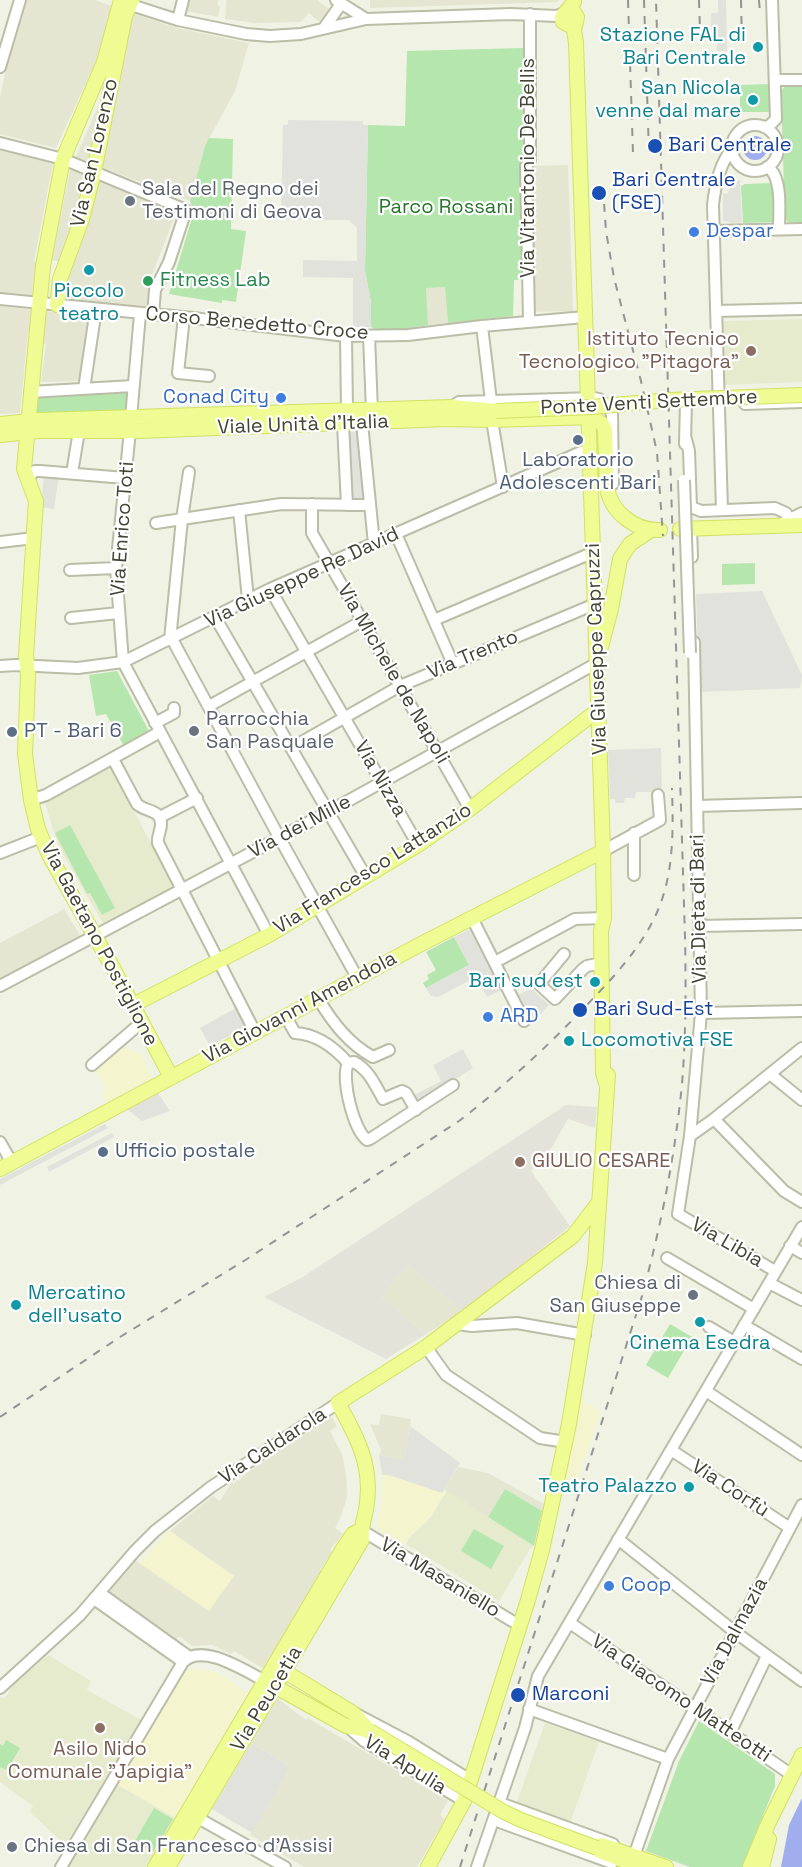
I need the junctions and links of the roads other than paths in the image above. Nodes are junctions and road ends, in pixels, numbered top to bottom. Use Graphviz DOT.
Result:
graph roads {
  1 [pos="20,0"];
  2 [pos="183,0"];
  3 [pos="772,0"];
  4 [pos="124,1"];
  5 [pos="343,3"];
  6 [pos="530,14"];
  7 [pos="571,16"];
  8 [pos="366,19"];
  9 [pos="178,20"];
  10 [pos="350,21"];
  11 [pos="324,28"];
  12 [pos="1,62"];
  13 [pos="110,64"];
  14 [pos="775,80"];
  15 [pos="802,80"];
  16 [pos="108,101"];
  17 [pos="89,102"];
  18 [pos="764,127"];
  19 [pos="0,143"];
  20 [pos="732,149"];
  21 [pos="63,159"];
  22 [pos="767,167"];
  23 [pos="94,172"];
  24 [pos="779,229"];
  25 [pos="802,229"];
  26 [pos="714,231"];
  27 [pos="43,266"];
  28 [pos="63,269"];
  29 [pos="0,299"];
  30 [pos="39,303"];
  31 [pos="57,305"];
  32 [pos="96,309"];
  33 [pos="802,309"];
  34 [pos="716,311"];
  35 [pos="140,314"];
  36 [pos="153,315"];
  37 [pos="184,317"];
  38 [pos="585,317"];
  39 [pos="529,321"];
  40 [pos="482,326"];
  41 [pos="346,336"];
  42 [pos="367,336"];
  43 [pos="209,375"];
  44 [pos="133,386"];
  45 [pos="84,389"];
  46 [pos="30,393"];
  47 [pos="802,395"];
  48 [pos="594,398"];
  49 [pos="719,402"];
  50 [pos="802,402"];
  51 [pos="372,411"];
  52 [pos="493,411"];
  53 [pos="587,417"];
  54 [pos="345,418"];
  55 [pos="362,423"];
  56 [pos="0,424"];
  57 [pos="130,425"];
  58 [pos="27,427"];
  59 [pos="79,431"];
  60 [pos="0,435"];
  61 [pos="686,439"];
  62 [pos="591,454"];
  63 [pos="189,472"];
  64 [pos="72,473"];
  65 [pos="124,478"];
  66 [pos="29,483"];
  67 [pos="503,487"];
  68 [pos="611,499"];
  69 [pos="312,504"];
  70 [pos="347,505"];
  71 [pos="369,505"];
  72 [pos="239,510"];
  73 [pos="722,510"];
  74 [pos="802,513"];
  75 [pos="182,519"];
  76 [pos="156,523"];
  77 [pos="795,523"];
  78 [pos="686,529"];
  79 [pos="396,534"];
  80 [pos="34,538"];
  81 [pos="0,542"];
  82 [pos="374,544"];
  83 [pos="594,552"];
  84 [pos="330,564"];
  85 [pos="116,568"];
  86 [pos="70,570"];
  87 [pos="270,589"];
  88 [pos="248,599"];
  89 [pos="595,604"];
  90 [pos="118,613"];
  91 [pos="215,617"];
  92 [pos="70,618"];
  93 [pos="434,620"];
  94 [pos="362,621"];
  95 [pos="171,639"];
  96 [pos="307,652"];
  97 [pos="123,662"];
  98 [pos="597,663"];
  99 [pos="453,664"];
  100 [pos="26,665"];
  101 [pos="0,666"];
  102 [pos="694,674"];
  103 [pos="252,681"];
  104 [pos="400,686"];
  105 [pos="209,706"];
  106 [pos="174,708"];
  107 [pos="598,710"];
  108 [pos="345,718"];
  109 [pos="158,727"];
  110 [pos="291,748"];
  111 [pos="438,752"];
  112 [pos="113,759"];
  113 [pos="382,783"];
  114 [pos="658,795"];
  115 [pos="196,798"];
  116 [pos="31,800"];
  117 [pos="802,803"];
  118 [pos="697,806"];
  119 [pos="470,809"];
  120 [pos="328,812"];
  121 [pos="160,818"];
  122 [pos="634,833"];
  123 [pos="42,837"];
  124 [pos="279,837"];
  125 [pos="418,845"];
  126 [pos="603,851"];
  127 [pos="0,853"];
  128 [pos="231,864"];
  129 [pos="634,875"];
  130 [pos="366,877"];
  131 [pos="182,889"];
  132 [pos="317,907"];
  133 [pos="472,918"];
  134 [pos="604,918"];
  135 [pos="802,924"];
  136 [pos="699,926"];
  137 [pos="269,935"];
  138 [pos="94,936"];
  139 [pos="564,954"];
  140 [pos="217,960"];
  141 [pos="495,962"];
  142 [pos="602,963"];
  143 [pos="358,979"];
  144 [pos="0,986"];
  145 [pos="319,1000"];
  146 [pos="133,1005"];
  147 [pos="802,1011"];
  148 [pos="700,1013"];
  149 [pos="286,1017"];
  150 [pos="524,1021"];
  151 [pos="142,1022"];
  152 [pos="255,1032"];
  153 [pos="802,1048"];
  154 [pos="389,1050"];
  155 [pos="348,1063"];
  156 [pos="92,1065"];
  157 [pos="770,1074"];
  158 [pos="171,1077"];
  159 [pos="606,1083"];
  160 [pos="453,1085"];
  161 [pos="802,1100"];
  162 [pos="416,1110"];
  163 [pos="714,1119"];
  164 [pos="690,1136"];
  165 [pos="0,1142"];
  166 [pos="6,1166"];
  167 [pos="601,1198"];
  168 [pos="802,1202"];
  169 [pos="678,1214"];
  170 [pos="802,1227"];
  171 [pos="598,1233"];
  172 [pos="577,1234"];
  173 [pos="790,1246"];
  174 [pos="802,1253"];
  175 [pos="667,1258"];
  176 [pos="595,1263"];
  177 [pos="775,1271"];
  178 [pos="769,1283"];
  179 [pos="802,1300"];
  180 [pos="754,1309"];
  181 [pos="458,1324"];
  182 [pos="744,1325"];
  183 [pos="709,1327"];
  184 [pos="585,1335"];
  185 [pos="734,1342"];
  186 [pos="426,1347"];
  187 [pos="802,1359"];
  188 [pos="706,1391"];
  189 [pos="338,1403"];
  190 [pos="566,1442"];
  191 [pos="670,1450"];
  192 [pos="802,1455"];
  193 [pos="802,1506"];
  194 [pos="790,1528"];
  195 [pos="361,1530"];
  196 [pos="618,1539"];
  197 [pos="97,1596"];
  198 [pos="570,1623"];
  199 [pos="520,1624"];
  200 [pos="735,1632"];
  201 [pos="767,1656"];
  202 [pos="186,1659"];
  203 [pos="284,1671"];
  204 [pos="802,1681"];
  205 [pos="270,1683"];
  206 [pos="0,1688"];
  207 [pos="695,1708"];
  208 [pos="529,1709"];
  209 [pos="353,1713"];
  210 [pos="346,1726"];
  211 [pos="370,1731"];
  212 [pos="730,1733"];
  213 [pos="802,1755"];
  214 [pos="668,1759"];
  215 [pos="792,1775"];
  216 [pos="470,1780"];
  217 [pos="464,1801"];
  218 [pos="499,1806"];
  219 [pos="775,1813"];
  220 [pos="192,1814"];
  221 [pos="494,1820"];
  222 [pos="600,1848"];
  223 [pos="631,1861"];
  224 [pos="61,1867"];
  225 [pos="155,1867"];
  226 [pos="168,1867"];
  227 [pos="285,1867"];
  228 [pos="428,1867"];
  229 [pos="477,1867"];
  230 [pos="666,1867"];
  231 [pos="750,1867"];
  232 [pos="762,1867"];
  1 -- 12 [label="street"];
  2 -- 9 [label="street"];
  3 -- 14 [label="street"];
  4 -- 9 [label="street"];
  4 -- 13 [label="main road"];
  5 -- 8 [label="street"];
  5 -- 10 [label="street"];
  5 -- 11 [label="street"];
  6 -- 7 [label="street"];
  6 -- 8 [label="street"];
  6 -- 39 [label="street, Via Vitantonio De Bellis"];
  7 -- 38 [label="main road"];
  8 -- 10 [label="street"];
  9 -- 11 [label="street"];
  10 -- 11 [label="street"];
  13 -- 16 [label="main road, Via San Lorenzo"];
  13 -- 17 [label="main road, Via Gaetano Postiglione"];
  14 -- 15 [label="street"];
  14 -- 18 [label="street"];
  16 -- 17 [label="main road"];
  16 -- 23 [label="main road, Via San Lorenzo"];
  17 -- 21 [label="main road, Via Gaetano Postiglione"];
  18 -- 20 [label="street"];
  18 -- 22 [label="street"];
  19 -- 21 [label="street"];
  20 -- 22 [label="street"];
  20 -- 26 [label="street"];
  21 -- 23 [label="street"];
  21 -- 27 [label="main road, Via Gaetano Postiglione"];
  22 -- 24 [label="street"];
  23 -- 28 [label="main road, Via San Lorenzo"];
  23 -- 36 [label="street"];
  24 -- 25 [label="street"];
  24 -- 26 [label="street"];
  26 -- 34 [label="street"];
  27 -- 28 [label="main road"];
  27 -- 30 [label="main road, Via Gaetano Postiglione"];
  28 -- 31 [label="main road, Via San Lorenzo"];
  29 -- 30 [label="street, Corso Benedetto Croce"];
  30 -- 31 [label="street, Corso Benedetto Croce"];
  30 -- 46 [label="main road, Via Gaetano Postiglione"];
  31 -- 32 [label="street, Corso Benedetto Croce"];
  32 -- 35 [label="street, Corso Benedetto Croce"];
  32 -- 45 [label="street"];
  33 -- 34 [label="street"];
  34 -- 49 [label="street"];
  35 -- 36 [label="street, Corso Benedetto Croce"];
  35 -- 44 [label="street, Via Enrico Toti"];
  36 -- 37 [label="street, Corso Benedetto Croce"];
  37 -- 41 [label="street, Corso Benedetto Croce"];
  37 -- 43 [label="street"];
  38 -- 39 [label="street, Corso Benedetto Croce"];
  38 -- 48 [label="main road"];
  39 -- 40 [label="street, Corso Benedetto Croce"];
  40 -- 42 [label="street, Corso Benedetto Croce"];
  40 -- 52 [label="street"];
  41 -- 42 [label="street, Corso Benedetto Croce"];
  41 -- 54 [label="street"];
  42 -- 51 [label="street"];
  44 -- 45 [label="street"];
  44 -- 57 [label="street, Via Enrico Toti"];
  45 -- 46 [label="street"];
  46 -- 58 [label="main road, Via Gaetano Postiglione"];
  47 -- 52 [label="main road, Ponte Venti Settembre, bridge"];
  48 -- 52 [label="street, Viale Unità d'Italia"];
  48 -- 53 [label="main road, Via Giuseppe Capruzzi"];
  48 -- 68 [label="street"];
  49 -- 50 [label="street"];
  49 -- 61 [label="street, Via Dieta di Bari"];
  49 -- 73 [label="street"];
  51 -- 52 [label="main road, Viale Unità d'Italia"];
  51 -- 54 [label="main road, Viale Unità d'Italia"];
  52 -- 53 [label="main road, Viale Unità d'Italia"];
  52 -- 55 [label="main road, Viale Unità d'Italia"];
  52 -- 67 [label="street"];
  53 -- 62 [label="main road, Via Giuseppe Capruzzi"];
  53 -- 68 [label="main road"];
  54 -- 55 [label="main road, Viale Unità d'Italia"];
  54 -- 57 [label="main road, Viale Unità d'Italia"];
  54 -- 70 [label="street"];
  55 -- 71 [label="street"];
  56 -- 58 [label="main road"];
  57 -- 58 [label="main road, Viale Unità d'Italia"];
  57 -- 59 [label="main road, Viale Unità d'Italia"];
  57 -- 65 [label="street, Via Enrico Toti"];
  58 -- 59 [label="main road, Viale Unità d'Italia"];
  58 -- 60 [label="main road"];
  58 -- 66 [label="main road, Via Gaetano Postiglione"];
  59 -- 64 [label="street"];
  61 -- 73 [label="street, Via Dieta di Bari"];
  61 -- 102 [label="street, Via Dieta di Bari, bridge"];
  62 -- 67 [label="street, Via Giuseppe Re David"];
  62 -- 83 [label="main road, Via Giuseppe Capruzzi"];
  63 -- 75 [label="street"];
  64 -- 65 [label="street"];
  64 -- 66 [label="street"];
  65 -- 85 [label="street, Via Enrico Toti"];
  66 -- 80 [label="main road, Via Gaetano Postiglione"];
  67 -- 79 [label="street, Via Giuseppe Re David"];
  68 -- 98 [label="main road"];
  69 -- 70 [label="street"];
  69 -- 72 [label="street"];
  69 -- 84 [label="street, Via Michele de Napoli"];
  70 -- 71 [label="street"];
  71 -- 82 [label="street"];
  72 -- 75 [label="street"];
  72 -- 88 [label="street"];
  73 -- 77 [label="street"];
  74 -- 77 [label="street"];
  75 -- 76 [label="street"];
  75 -- 95 [label="street"];
  77 -- 78 [label="main road"];
  78 -- 102 [label="street, Via Dieta di Bari"];
  79 -- 82 [label="street, Via Giuseppe Re David"];
  79 -- 93 [label="street"];
  80 -- 81 [label="street"];
  80 -- 100 [label="main road, Via Gaetano Postiglione"];
  82 -- 84 [label="street, Via Giuseppe Re David"];
  83 -- 89 [label="main road, Via Giuseppe Capruzzi"];
  83 -- 93 [label="street"];
  84 -- 87 [label="street, Via Giuseppe Re David"];
  84 -- 94 [label="street, Via Michele de Napoli"];
  85 -- 86 [label="street"];
  85 -- 90 [label="street, Via Enrico Toti"];
  87 -- 88 [label="street, Via Giuseppe Re David"];
  87 -- 96 [label="street, Via Nizza"];
  88 -- 91 [label="street, Via Giuseppe Re David"];
  89 -- 98 [label="main road, Via Giuseppe Capruzzi"];
  89 -- 99 [label="street, Via Trento"];
  90 -- 92 [label="street"];
  90 -- 97 [label="street, Via Enrico Toti"];
  91 -- 95 [label="street, Via Giuseppe Re David"];
  91 -- 103 [label="street"];
  93 -- 99 [label="street"];
  94 -- 96 [label="street"];
  94 -- 104 [label="street, Via Michele de Napoli"];
  95 -- 97 [label="street, Via Giuseppe Re David"];
  95 -- 105 [label="street"];
  96 -- 103 [label="street"];
  96 -- 108 [label="street, Via Nizza"];
  97 -- 100 [label="street, Via Giuseppe Re David"];
  97 -- 109 [label="street"];
  98 -- 107 [label="main road, Via Giuseppe Capruzzi"];
  98 -- 111 [label="street, Via dei Mille"];
  99 -- 104 [label="street, Via Trento"];
  100 -- 101 [label="street, Via Giuseppe Re David"];
  100 -- 116 [label="main road, Via Gaetano Postiglione"];
  102 -- 118 [label="street, Via Dieta di Bari"];
  103 -- 105 [label="street"];
  103 -- 110 [label="street"];
  104 -- 108 [label="street, Via Trento"];
  104 -- 111 [label="street, Via Michele de Napoli"];
  105 -- 124 [label="street"];
  106 -- 109 [label="street"];
  107 -- 119 [label="main road, Via Francesco Lattanzio"];
  107 -- 126 [label="main road, Via Giuseppe Capruzzi"];
  108 -- 110 [label="street, Via Trento"];
  108 -- 113 [label="street, Via Nizza"];
  109 -- 112 [label="street"];
  109 -- 115 [label="street"];
  110 -- 120 [label="street"];
  111 -- 113 [label="street, Via dei Mille"];
  111 -- 119 [label="street, Via Michele de Napoli"];
  112 -- 116 [label="street"];
  112 -- 121 [label="street"];
  113 -- 120 [label="street, Via dei Mille"];
  113 -- 125 [label="street, Via Nizza"];
  114 -- 122 [label="street"];
  115 -- 121 [label="street"];
  115 -- 128 [label="street"];
  116 -- 123 [label="main road, Via Gaetano Postiglione"];
  117 -- 118 [label="street"];
  118 -- 136 [label="street, Via Dieta di Bari"];
  119 -- 125 [label="main road, Via Francesco Lattanzio"];
  120 -- 124 [label="street, Via dei Mille"];
  120 -- 130 [label="street"];
  121 -- 131 [label="street"];
  122 -- 126 [label="street"];
  122 -- 129 [label="street"];
  123 -- 127 [label="street"];
  123 -- 138 [label="main road, Via Gaetano Postiglione"];
  124 -- 128 [label="street, Via dei Mille"];
  124 -- 132 [label="street"];
  125 -- 130 [label="main road, Via Francesco Lattanzio"];
  126 -- 133 [label="main road, Via Giovanni Amendola"];
  126 -- 134 [label="main road, Via Giuseppe Capruzzi"];
  128 -- 131 [label="street, Via dei Mille"];
  128 -- 137 [label="street"];
  130 -- 132 [label="main road, Via Francesco Lattanzio"];
  131 -- 138 [label="street, Via dei Mille"];
  131 -- 140 [label="street"];
  132 -- 137 [label="main road, Via Francesco Lattanzio"];
  132 -- 143 [label="street"];
  133 -- 141 [label="street"];
  133 -- 143 [label="main road, Via Giovanni Amendola"];
  134 -- 141 [label="street"];
  134 -- 142 [label="main road"];
  134 -- 159 [label="main road"];
  135 -- 136 [label="street"];
  136 -- 148 [label="street, Via Dieta di Bari"];
  137 -- 140 [label="main road, Via Francesco Lattanzio"];
  138 -- 144 [label="street, Via dei Mille"];
  138 -- 146 [label="main road, Via Gaetano Postiglione"];
  139 -- 142 [label="street"];
  140 -- 146 [label="main road, Via Francesco Lattanzio"];
  140 -- 152 [label="street"];
  141 -- 150 [label="street"];
  142 -- 159 [label="main road"];
  143 -- 145 [label="main road, Via Giovanni Amendola"];
  145 -- 149 [label="main road, Via Giovanni Amendola"];
  145 -- 154 [label="street"];
  146 -- 151 [label="main road, Via Gaetano Postiglione"];
  147 -- 148 [label="street"];
  148 -- 164 [label="street, Via Dieta di Bari"];
  149 -- 152 [label="main road, Via Giovanni Amendola"];
  149 -- 155 [label="street"];
  151 -- 156 [label="street"];
  151 -- 158 [label="main road, Via Gaetano Postiglione"];
  152 -- 158 [label="main road, Via Giovanni Amendola"];
  153 -- 157 [label="street"];
  155 -- 162 [label="street"];
  155 -- 162 [label="street"];
  157 -- 161 [label="street"];
  157 -- 163 [label="street"];
  158 -- 166 [label="main road, Via Giovanni Amendola"];
  159 -- 167 [label="main road"];
  160 -- 162 [label="street"];
  163 -- 164 [label="street"];
  163 -- 168 [label="street"];
  164 -- 169 [label="street, Via Dieta di Bari"];
  165 -- 166 [label="street"];
  167 -- 171 [label="main road"];
  167 -- 172 [label="main road"];
  169 -- 177 [label="street, Via Libia"];
  170 -- 173 [label="street"];
  171 -- 172 [label="main road"];
  171 -- 176 [label="main road"];
  172 -- 176 [label="main road"];
  172 -- 181 [label="main road, Via Caldarola"];
  173 -- 174 [label="street"];
  173 -- 177 [label="street"];
  175 -- 180 [label="street"];
  176 -- 184 [label="main road"];
  177 -- 178 [label="street"];
  178 -- 179 [label="street"];
  178 -- 180 [label="street"];
  180 -- 182 [label="street"];
  181 -- 184 [label="street"];
  181 -- 186 [label="main road, Via Caldarola"];
  182 -- 185 [label="street"];
  182 -- 187 [label="street"];
  183 -- 185 [label="street"];
  184 -- 190 [label="main road"];
  185 -- 188 [label="street"];
  186 -- 189 [label="main road, Via Caldarola"];
  186 -- 190 [label="street"];
  188 -- 191 [label="street"];
  188 -- 192 [label="street"];
  189 -- 195 [label="main road, Via Peucetia"];
  189 -- 197 [label="street, Via Caldarola"];
  190 -- 199 [label="main road"];
  191 -- 194 [label="street, Via Corfù"];
  191 -- 196 [label="street"];
  193 -- 194 [label="street, Via Dalmazia"];
  194 -- 200 [label="street, Via Dalmazia"];
  195 -- 199 [label="street, Via Masaniello"];
  195 -- 203 [label="main road, Via Peucetia"];
  195 -- 205 [label="main road"];
  196 -- 198 [label="street"];
  196 -- 200 [label="street"];
  197 -- 202 [label="street"];
  197 -- 206 [label="street, Via Caldarola"];
  198 -- 207 [label="street, Via Giacomo Matteotti"];
  198 -- 208 [label="street"];
  199 -- 216 [label="main road"];
  200 -- 201 [label="street"];
  200 -- 207 [label="street, Via Dalmazia"];
  201 -- 204 [label="street"];
  201 -- 212 [label="street"];
  202 -- 205 [label="street"];
  202 -- 224 [label="street"];
  203 -- 205 [label="main road, Via Peucetia"];
  203 -- 209 [label="main road, Via Apulia"];
  205 -- 210 [label="main road, Via Apulia"];
  205 -- 220 [label="main road, Via Peucetia"];
  207 -- 212 [label="street, Via Giacomo Matteotti"];
  207 -- 214 [label="street, Via Dalmazia"];
  208 -- 214 [label="street"];
  208 -- 218 [label="street"];
  209 -- 211 [label="main road, Via Apulia"];
  209 -- 216 [label="street, Via Apulia"];
  210 -- 211 [label="main road, Via Apulia"];
  210 -- 217 [label="street, Via Apulia"];
  211 -- 222 [label="main road, bridge"];
  212 -- 215 [label="street, Via Giacomo Matteotti"];
  213 -- 215 [label="main road"];
  214 -- 223 [label="street, Via Dalmazia"];
  215 -- 219 [label="main road"];
  216 -- 217 [label="main road"];
  217 -- 228 [label="main road"];
  218 -- 221 [label="street"];
  218 -- 223 [label="street"];
  219 -- 231 [label="main road"];
  219 -- 232 [label="main road"];
  220 -- 225 [label="main road"];
  220 -- 226 [label="main road, Via Peucetia"];
  220 -- 227 [label="street"];
  221 -- 223 [label="street"];
  221 -- 229 [label="street"];
  222 -- 223 [label="main road"];
  222 -- 223 [label="main road"];
  223 -- 230 [label="main road"];
}
